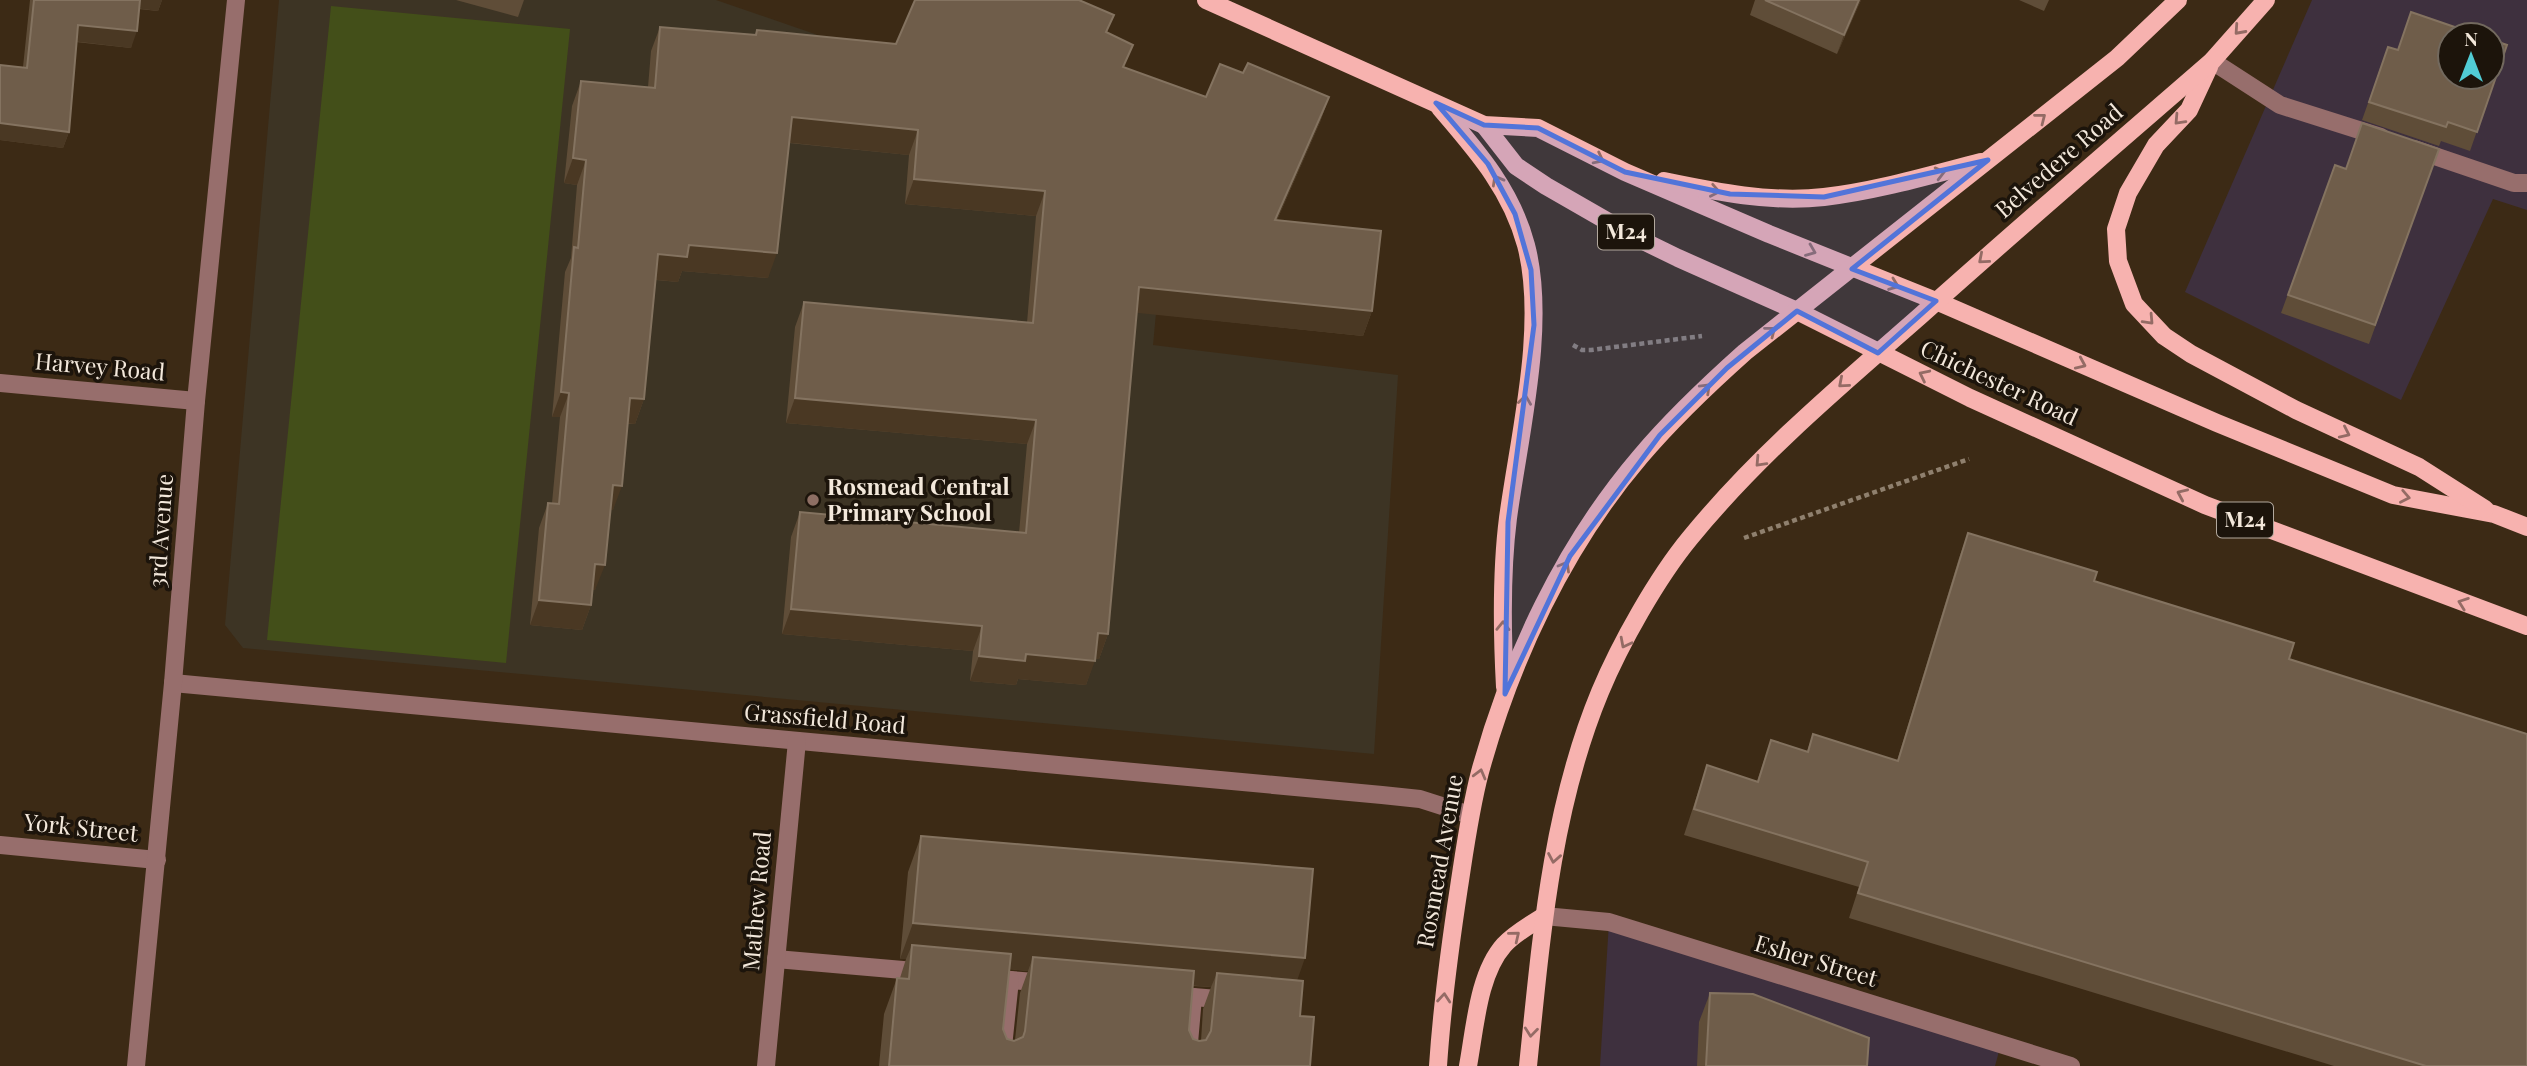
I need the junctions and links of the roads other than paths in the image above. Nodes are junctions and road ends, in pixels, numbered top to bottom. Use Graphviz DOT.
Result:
graph roads {
  1 [pos="236,0"];
  2 [pos="1206,0"];
  3 [pos="2178,0"];
  4 [pos="2266,0"];
  5 [pos="2212,61"];
  6 [pos="1436,103"];
  7 [pos="1484,125"];
  8 [pos="1988,160"];
  9 [pos="1625,172"];
  10 [pos="2527,183"];
  11 [pos="1852,269"];
  12 [pos="1936,301"];
  13 [pos="1797,311"];
  14 [pos="1878,353"];
  15 [pos="0,383"];
  16 [pos="196,401"];
  17 [pos="2494,514"];
  18 [pos="2527,527"];
  19 [pos="2527,626"];
  20 [pos="173,683"];
  21 [pos="1505,694"];
  22 [pos="797,741"];
  23 [pos="1470,815"];
  24 [pos="0,845"];
  25 [pos="157,860"];
  26 [pos="1544,916"];
  27 [pos="776,959"];
  28 [pos="942,974"];
  29 [pos="969,976"];
  30 [pos="1010,980"];
  31 [pos="1063,985"];
  32 [pos="1154,993"];
  33 [pos="1193,997"];
  34 [pos="1247,1002"];
  35 [pos="136,1066"];
  36 [pos="766,1066"];
  37 [pos="1001,1066"];
  38 [pos="1187,1066"];
  39 [pos="1438,1066"];
  40 [pos="1468,1066"];
  41 [pos="1528,1066"];
  42 [pos="2071,1066"];
  1 -- 16 [label="street, 3rd Avenue"];
  2 -- 6 [label="main road, Chichester Road / M24"];
  8 -- 3 [label="main road, Belvedere Road, one-way"];
  4 -- 5 [label="main road, Belvedere Road, one-way"];
  5 -- 10 [label="street"];
  5 -- 12 [label="main road, Belvedere Road, one-way"];
  5 -- 17 [label="main road, one-way"];
  6 -- 7 [label="main road, Chichester Road / M24"];
  21 -- 6 [label="main road, one-way"];
  7 -- 9 [label="main road, Chichester Road / M24, one-way"];
  7 -- 13 [label="main road, Chichester Road / M24"];
  9 -- 8 [label="main road, one-way"];
  8 -- 11 [label="main road, Belvedere Road"];
  9 -- 11 [label="main road, Chichester Road / M24, one-way"];
  11 -- 12 [label="main road, Chichester Road / M24, one-way"];
  11 -- 13 [label="main road, Belvedere Road"];
  12 -- 14 [label="main road, Belvedere Road"];
  12 -- 17 [label="main road, Chichester Road / M24, one-way"];
  13 -- 14 [label="main road, Chichester Road / M24"];
  21 -- 13 [label="main road, Rosmead Avenue, one-way"];
  19 -- 14 [label="main road, Chichester Road / M24, one-way"];
  14 -- 26 [label="main road, one-way"];
  15 -- 16 [label="street, Harvey Road"];
  16 -- 20 [label="street, 3rd Avenue"];
  17 -- 18 [label="main road, Chichester Road / M24"];
  20 -- 22 [label="street, Grassfield Road"];
  20 -- 25 [label="street, 3rd Avenue"];
  23 -- 21 [label="main road, Rosmead Avenue, one-way"];
  22 -- 23 [label="street, Grassfield Road"];
  22 -- 27 [label="street, Mathew Road"];
  39 -- 23 [label="main road, Rosmead Avenue, one-way"];
  24 -- 25 [label="street, York Street"];
  25 -- 35 [label="street, 3rd Avenue"];
  40 -- 26 [label="main road, one-way"];
  26 -- 41 [label="main road, one-way"];
  26 -- 42 [label="street, Esher Street"];
  27 -- 28 [label="street"];
  27 -- 36 [label="street, Mathew Road"];
  29 -- 30 [label="street"];
  30 -- 31 [label="street"];
  30 -- 37 [label="street"];
  32 -- 33 [label="street"];
  33 -- 34 [label="street"];
  33 -- 38 [label="street"];
}
